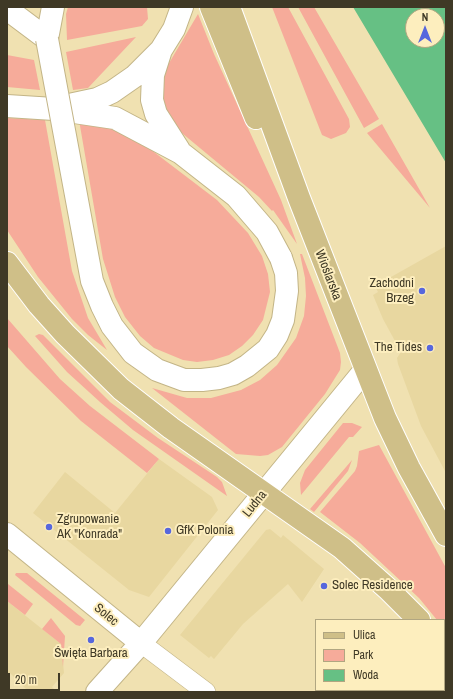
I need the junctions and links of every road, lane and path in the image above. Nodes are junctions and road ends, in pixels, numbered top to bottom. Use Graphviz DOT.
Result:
graph roads {
  1 [pos="53,7"];
  2 [pos="182,7"];
  3 [pos="211,7"];
  4 [pos="229,7"];
  5 [pos="7,9"];
  6 [pos="48,39"];
  7 [pos="161,50"];
  8 [pos="7,106"];
  9 [pos="54,109"];
  10 [pos="181,153"];
  11 [pos="299,198"];
  12 [pos="7,263"];
  13 [pos="365,370"];
  14 [pos="264,492"];
  15 [pos="7,534"];
  16 [pos="446,535"];
  17 [pos="418,619"];
  18 [pos="141,643"];
  19 [pos="97,692"];
  20 [pos="206,692"];
  1 -- 6 [label="main road"];
  2 -- 7 [label="main road"];
  3 -- 11 [label="main road"];
  4 -- 11 [label="main road, Wioślarska"];
  5 -- 6 [label="main road"];
  6 -- 10 [label="main road, bridge"];
  7 -- 9 [label="main road"];
  7 -- 10 [label="main road"];
  8 -- 9 [label="main road"];
  9 -- 10 [label="main road"];
  11 -- 13 [label="main road, Wioślarska"];
  12 -- 14 [label="main road"];
  13 -- 14 [label="main road, Ludna"];
  13 -- 16 [label="main road, Wioślarska"];
  14 -- 17 [label="main road"];
  14 -- 18 [label="main road, Ludna"];
  15 -- 18 [label="main road, Solec"];
  18 -- 19 [label="main road, Ludna"];
  18 -- 20 [label="street, Solec"];
}
